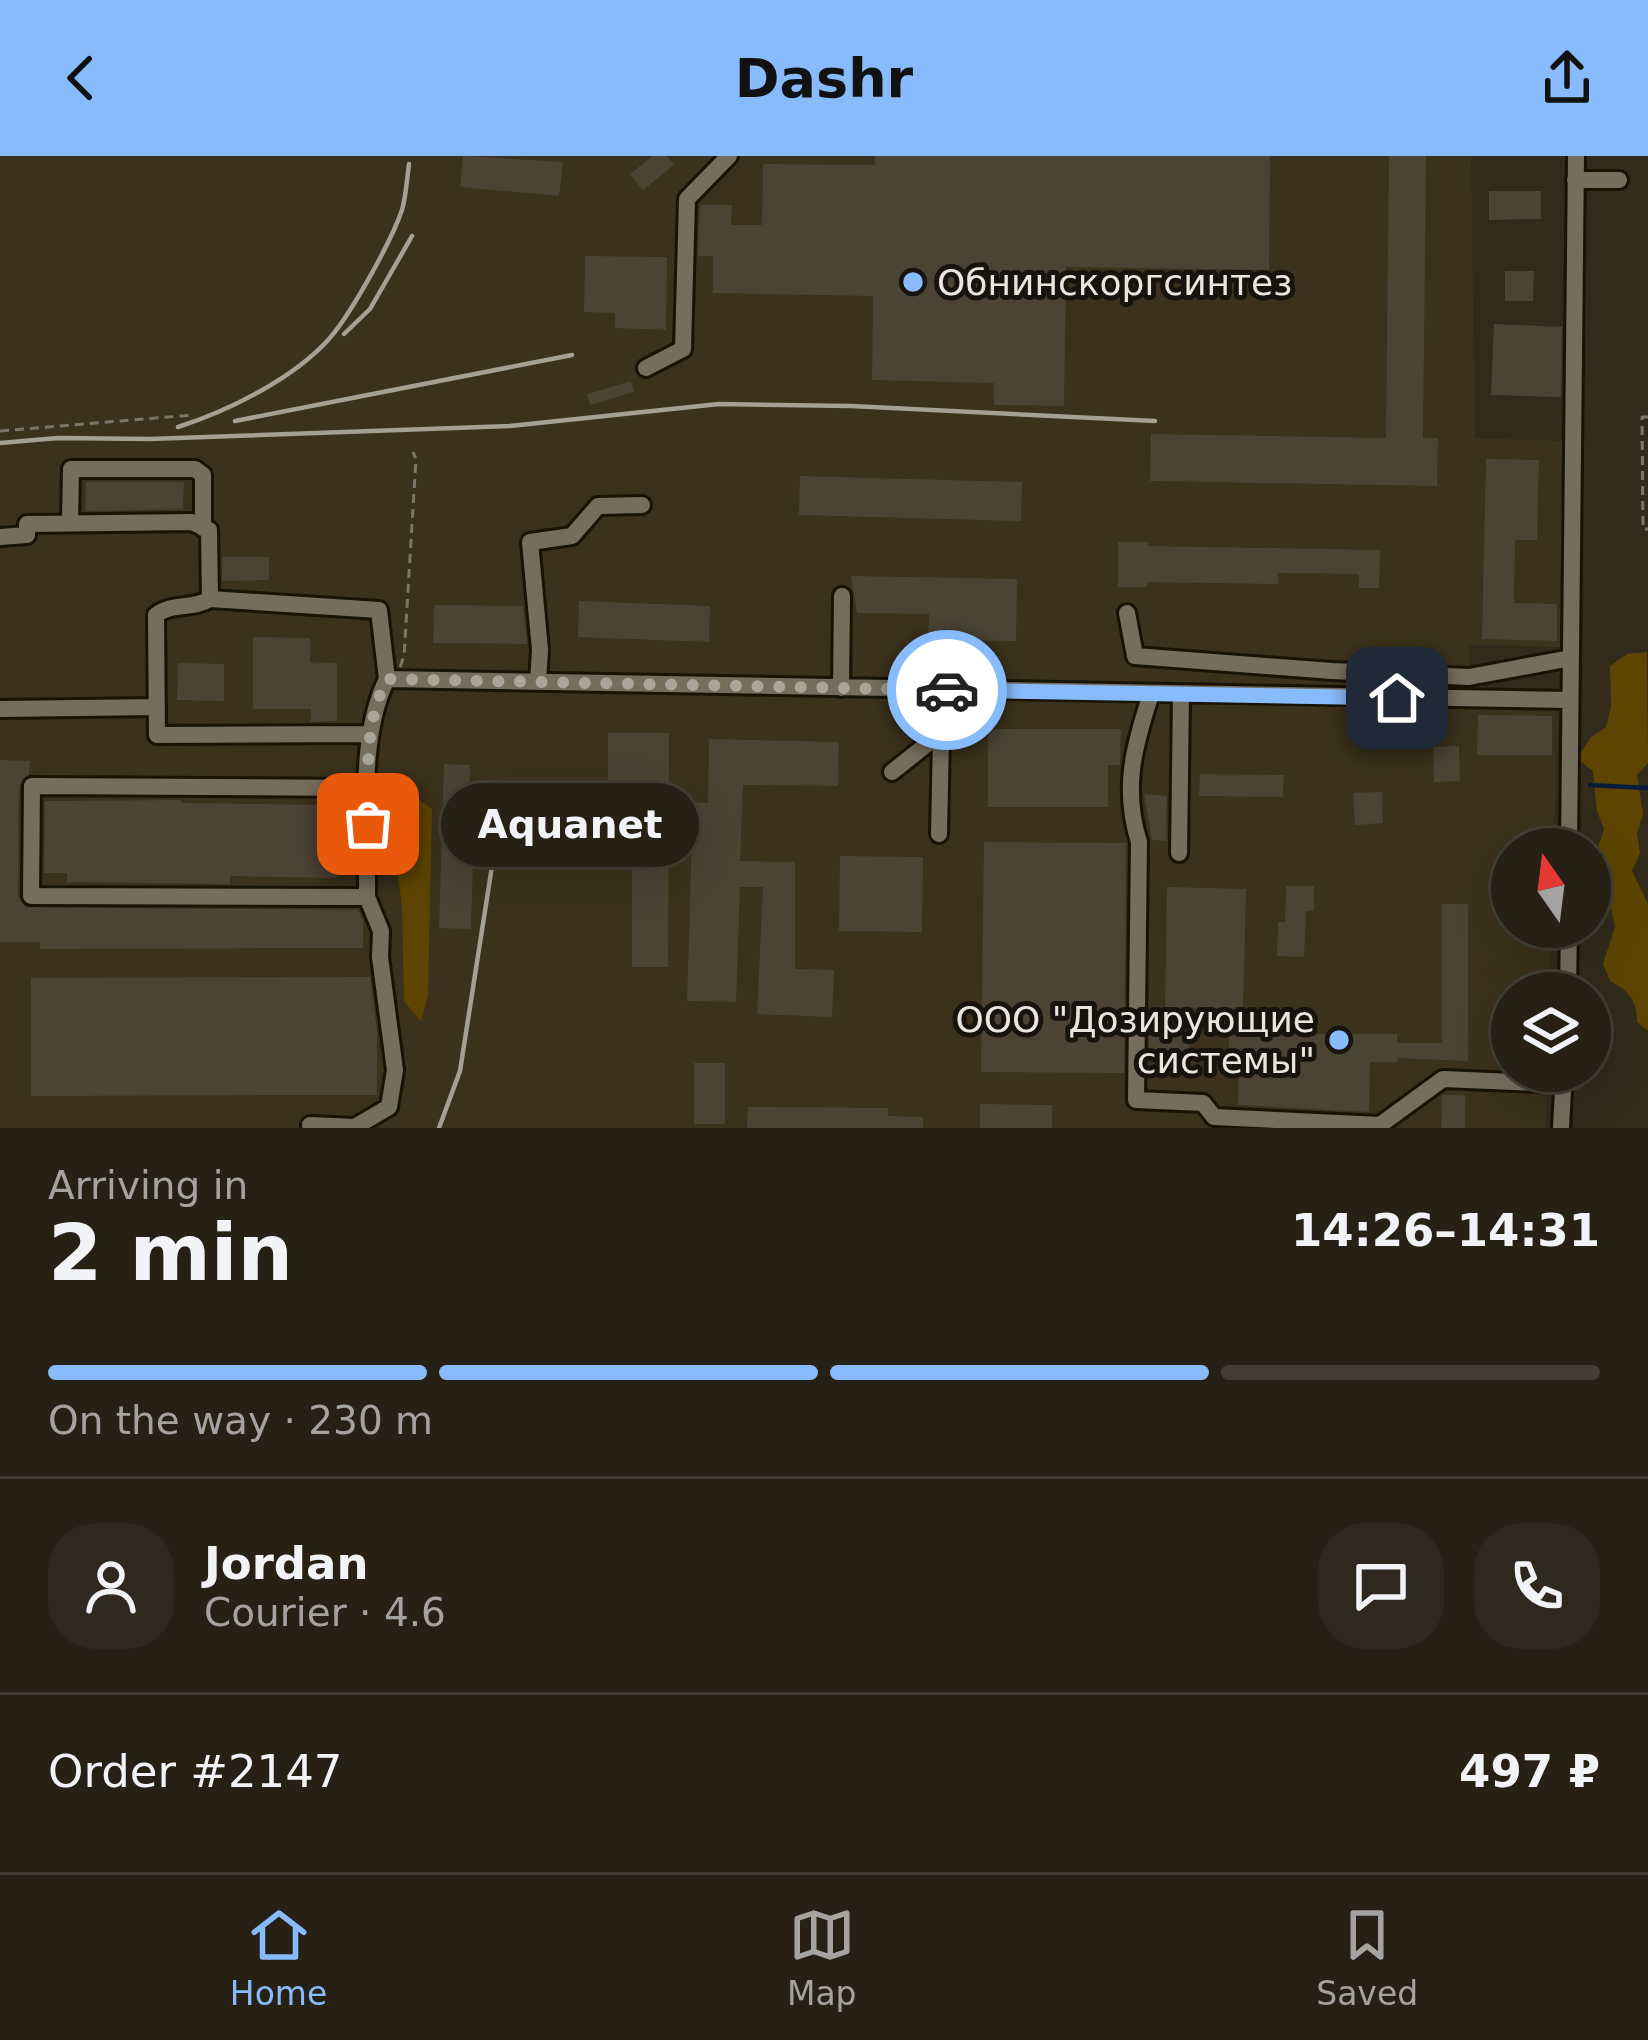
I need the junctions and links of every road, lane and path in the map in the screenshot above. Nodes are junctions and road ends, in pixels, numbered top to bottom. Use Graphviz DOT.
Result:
graph roads {
  1 [pos="729,156"];
  2 [pos="1576,156"];
  3 [pos="1575,180"];
  4 [pos="1619,180"];
  5 [pos="646,368"];
  6 [pos="193,415"];
  7 [pos="1648,417"];
  8 [pos="0,431"];
  9 [pos="413,452"];
  10 [pos="642,505"];
  11 [pos="70,524"];
  12 [pos="203,528"];
  13 [pos="1648,529"];
  14 [pos="0,537"];
  15 [pos="842,596"];
  16 [pos="210,599"];
  17 [pos="1127,613"];
  18 [pos="1571,658"];
  19 [pos="390,679"];
  20 [pos="538,682"];
  21 [pos="841,688"];
  22 [pos="942,689"];
  23 [pos="1151,694"];
  24 [pos="1181,694"];
  25 [pos="1570,700"];
  26 [pos="157,707"];
  27 [pos="0,709"];
  28 [pos="941,733"];
  29 [pos="368,734"];
  30 [pos="892,772"];
  31 [pos="369,788"];
  32 [pos="1569,828"];
  33 [pos="939,834"];
  34 [pos="1179,853"];
  35 [pos="367,897"];
  36 [pos="1491,1079"];
  37 [pos="1562,1092"];
  38 [pos="310,1125"];
  39 [pos="1561,1128"];
  1 -- 5 [label="street"];
  2 -- 3 [label="street"];
  3 -- 4 [label="street"];
  3 -- 18 [label="street"];
  6 -- 8 [label="path"];
  7 -- 13 [label="path"];
  9 -- 19 [label="path"];
  10 -- 20 [label="street"];
  11 -- 12 [label="street"];
  11 -- 12 [label="street"];
  11 -- 14 [label="street"];
  12 -- 16 [label="street"];
  15 -- 21 [label="street"];
  16 -- 19 [label="street"];
  16 -- 26 [label="street"];
  17 -- 18 [label="street"];
  18 -- 25 [label="street"];
  19 -- 20 [label="street"];
  19 -- 29 [label="street"];
  20 -- 21 [label="street"];
  21 -- 22 [label="street"];
  22 -- 23 [label="street"];
  22 -- 28 [label="street"];
  23 -- 24 [label="street"];
  23 -- 36 [label="street"];
  24 -- 25 [label="street"];
  24 -- 34 [label="street"];
  25 -- 32 [label="street"];
  26 -- 27 [label="street"];
  26 -- 29 [label="street"];
  28 -- 30 [label="street"];
  28 -- 33 [label="street"];
  29 -- 31 [label="street"];
  31 -- 35 [label="street"];
  31 -- 35 [label="street"];
  35 -- 38 [label="street"];
  37 -- 39 [label="street"];
}
